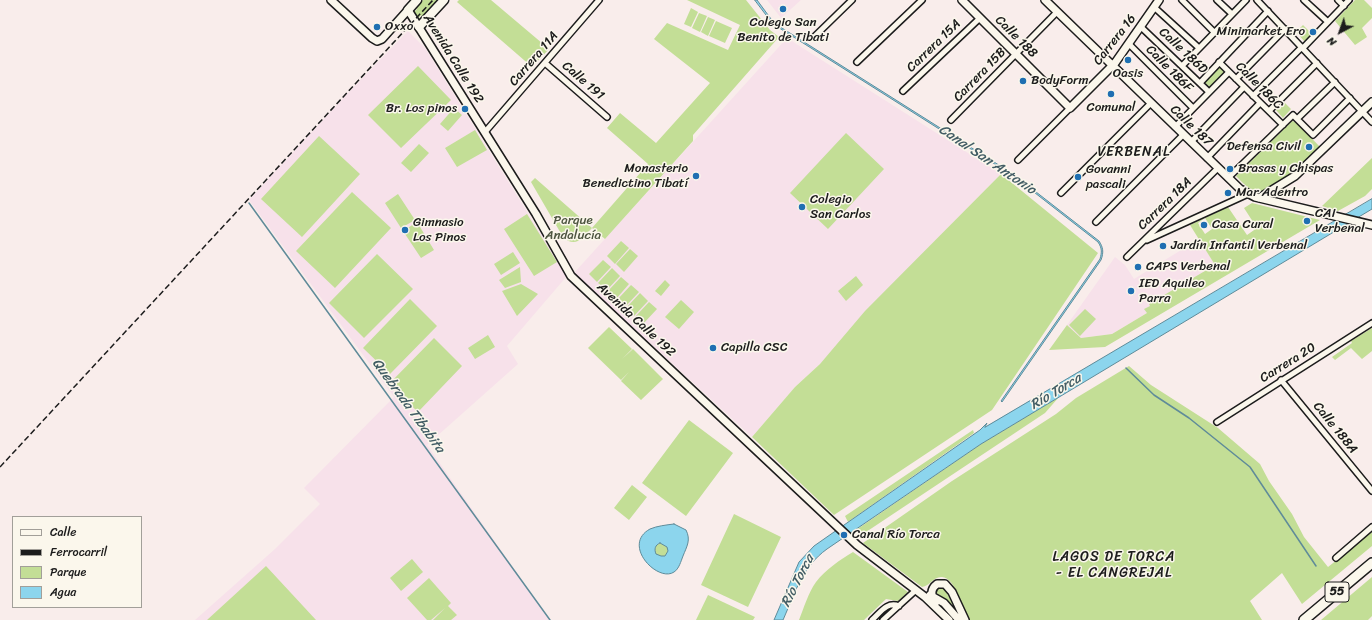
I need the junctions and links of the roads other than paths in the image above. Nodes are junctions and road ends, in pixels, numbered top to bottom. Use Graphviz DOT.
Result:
graph roads {
  1 [pos="331,0"];
  2 [pos="417,0"];
  3 [pos="444,0"];
  4 [pos="599,0"];
  5 [pos="852,0"];
  6 [pos="922,0"];
  7 [pos="962,0"];
  8 [pos="1045,0"];
  9 [pos="1159,0"];
  10 [pos="1182,0"];
  11 [pos="1217,0"];
  12 [pos="1246,0"];
  13 [pos="1257,0"];
  14 [pos="1304,0"];
  15 [pos="1338,0"];
  16 [pos="1350,0"];
  17 [pos="1344,6"];
  18 [pos="1154,7"];
  19 [pos="408,10"];
  20 [pos="1268,11"];
  21 [pos="1057,12"];
  22 [pos="1232,14"];
  23 [pos="980,18"];
  24 [pos="1328,22"];
  25 [pos="419,27"];
  26 [pos="1141,27"];
  27 [pos="1285,29"];
  28 [pos="1214,32"];
  29 [pos="815,36"];
  30 [pos="1129,44"];
  31 [pos="1302,47"];
  32 [pos="1199,48"];
  33 [pos="1016,54"];
  34 [pos="857,62"];
  35 [pos="1219,62"];
  36 [pos="545,63"];
  37 [pos="1317,63"];
  38 [pos="1112,66"];
  39 [pos="1182,66"];
  40 [pos="1229,72"];
  41 [pos="1236,79"];
  42 [pos="1335,82"];
  43 [pos="1200,83"];
  44 [pos="1244,87"];
  45 [pos="903,91"];
  46 [pos="1209,92"];
  47 [pos="1253,96"];
  48 [pos="1350,98"];
  49 [pos="1372,102"];
  50 [pos="1150,103"];
  51 [pos="1260,103"];
  52 [pos="1070,108"];
  53 [pos="1194,108"];
  54 [pos="1269,111"];
  55 [pos="1362,112"];
  56 [pos="607,117"];
  57 [pos="1297,119"];
  58 [pos="951,120"];
  59 [pos="1372,122"];
  60 [pos="1282,125"];
  61 [pos="1175,127"];
  62 [pos="485,132"];
  63 [pos="1184,135"];
  64 [pos="1191,142"];
  65 [pos="1207,158"];
  66 [pos="1018,160"];
  67 [pos="1218,168"];
  68 [pos="1228,178"];
  69 [pos="1273,189"];
  70 [pos="1061,193"];
  71 [pos="1248,194"];
  72 [pos="1259,198"];
  73 [pos="1273,201"];
  74 [pos="1096,222"];
  75 [pos="1372,225"];
  76 [pos="1143,241"];
  77 [pos="1127,256"];
  78 [pos="1372,323"];
  79 [pos="1281,380"];
  80 [pos="1217,422"];
  81 [pos="1372,491"];
  82 [pos="1372,527"];
  83 [pos="1336,558"];
  84 [pos="1372,563"];
  85 [pos="916,590"];
  86 [pos="932,595"];
  87 [pos="899,606"];
  88 [pos="936,606"];
  89 [pos="872,620"];
  90 [pos="883,620"];
  91 [pos="949,620"];
  92 [pos="960,620"];
  93 [pos="965,620"];
  94 [pos="1304,620"];
  1 -- 19 [label="main road"];
  2 -- 19 [label="main road"];
  3 -- 25 [label="main road"];
  4 -- 36 [label="street, Carrera 11A"];
  5 -- 29 [label="street"];
  6 -- 34 [label="street"];
  7 -- 23 [label="main road, Calle 188"];
  8 -- 21 [label="main road, Calle 187"];
  9 -- 18 [label="main road, Carrera 16"];
  10 -- 28 [label="street"];
  11 -- 22 [label="street"];
  12 -- 22 [label="street"];
  13 -- 20 [label="street"];
  14 -- 24 [label="street"];
  15 -- 17 [label="street"];
  16 -- 17 [label="street"];
  17 -- 24 [label="street"];
  18 -- 26 [label="main road, Carrera 16"];
  18 -- 32 [label="street"];
  19 -- 25 [label="main road, Avenida Calle 192"];
  20 -- 27 [label="street"];
  20 -- 35 [label="street"];
  21 -- 33 [label="street, Carrera 15B"];
  21 -- 38 [label="main road, Calle 187"];
  22 -- 28 [label="street"];
  23 -- 33 [label="main road, Calle 188"];
  23 -- 45 [label="street, Carrera 15A"];
  24 -- 31 [label="street"];
  25 -- 62 [label="main road, Avenida Calle 192"];
  26 -- 30 [label="main road, Carrera 16"];
  26 -- 39 [label="street, Calle 186D"];
  27 -- 31 [label="street"];
  27 -- 41 [label="street"];
  28 -- 32 [label="street"];
  30 -- 38 [label="main road, Carrera 16"];
  30 -- 53 [label="street, Calle 186F"];
  31 -- 37 [label="street"];
  31 -- 47 [label="street"];
  32 -- 39 [label="street"];
  33 -- 52 [label="main road, Calle 188"];
  33 -- 58 [label="street, Carrera 15B"];
  35 -- 40 [label="street, Calle 186C"];
  35 -- 43 [label="street"];
  36 -- 56 [label="street, Calle 191"];
  36 -- 62 [label="street, Carrera 11A"];
  37 -- 42 [label="street"];
  37 -- 54 [label="street"];
  38 -- 50 [label="main road, Calle 187"];
  38 -- 52 [label="main road, Carrera 16"];
  39 -- 43 [label="street, Calle 186D"];
  40 -- 41 [label="street, Calle 186C"];
  40 -- 46 [label="street"];
  41 -- 44 [label="street, Calle 186C"];
  42 -- 48 [label="street"];
  42 -- 57 [label="street"];
  43 -- 46 [label="street, Calle 186D"];
  44 -- 47 [label="street, Calle 186C"];
  44 -- 64 [label="street"];
  46 -- 53 [label="street"];
  47 -- 51 [label="street, Calle 186C"];
  48 -- 55 [label="street"];
  48 -- 57 [label="street, Calle 186C"];
  49 -- 55 [label="main road"];
  50 -- 61 [label="main road, Calle 187"];
  50 -- 70 [label="street"];
  51 -- 54 [label="street, Calle 186C"];
  51 -- 65 [label="street"];
  52 -- 66 [label="street, Carrera 16"];
  53 -- 61 [label="street"];
  54 -- 60 [label="street, Calle 186C"];
  55 -- 59 [label="street"];
  55 -- 69 [label="main road"];
  57 -- 60 [label="street, Calle 186C"];
  60 -- 68 [label="street"];
  61 -- 63 [label="main road, Calle 187"];
  62 -- 85 [label="main road, Avenida Calle 192"];
  63 -- 64 [label="main road, Calle 187"];
  63 -- 74 [label="street"];
  64 -- 65 [label="main road, Calle 187"];
  65 -- 67 [label="main road, Calle 187"];
  67 -- 68 [label="main road, Calle 187"];
  67 -- 76 [label="street, Carrera 18A"];
  68 -- 71 [label="main road, Calle 187"];
  69 -- 72 [label="main road"];
  69 -- 73 [label="main road"];
  71 -- 72 [label="main road, Calle 187"];
  71 -- 76 [label="street"];
  72 -- 73 [label="main road, Calle 187"];
  73 -- 75 [label="main road, Calle 187"];
  76 -- 77 [label="street, Carrera 18A"];
  78 -- 79 [label="street, Carrera 20"];
  79 -- 80 [label="street, Carrera 20"];
  79 -- 81 [label="street, Calle 188A"];
  82 -- 83 [label="street"];
  84 -- 94 [label="highway, 55"];
  85 -- 86 [label="main road, Avenida Calle 192"];
  85 -- 87 [label="street"];
  85 -- 88 [label="main road, Avenida Calle 192"];
  86 -- 88 [label="main road"];
  86 -- 92 [label="main road, Avenida Calle 192"];
  86 -- 93 [label="main road"];
  87 -- 89 [label="street"];
  87 -- 90 [label="street"];
  88 -- 91 [label="main road, Avenida Calle 192"];
}
